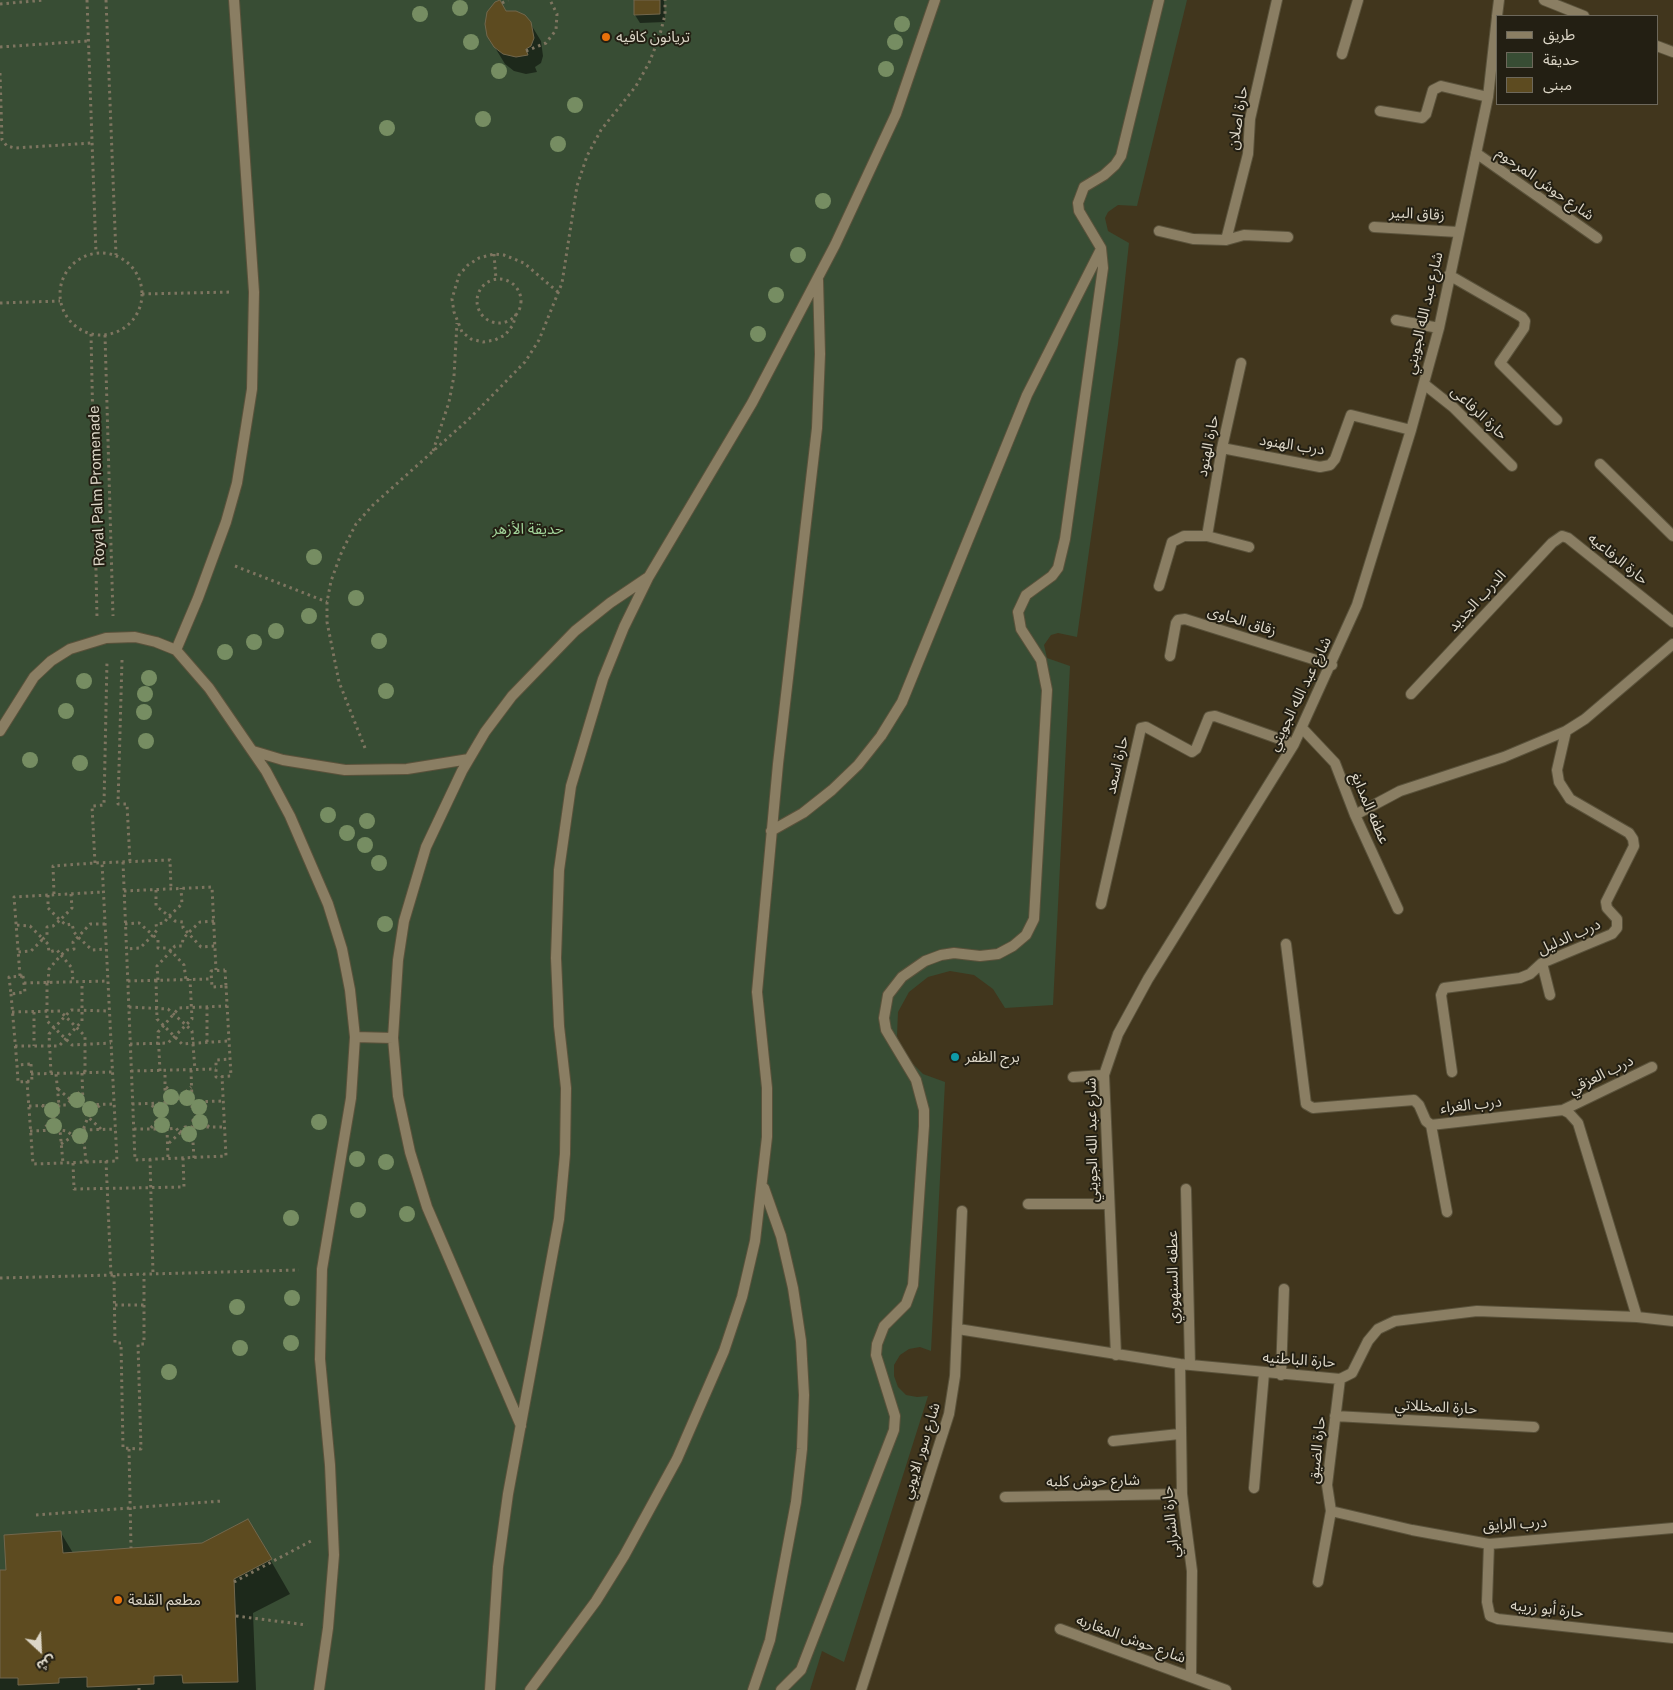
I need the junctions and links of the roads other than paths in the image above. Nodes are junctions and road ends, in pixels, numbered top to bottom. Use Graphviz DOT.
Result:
graph roads {
  1 [pos="234,0"];
  2 [pos="935,0"];
  3 [pos="1159,0"];
  4 [pos="1277,0"];
  5 [pos="1358,0"];
  6 [pos="1499,0"];
  7 [pos="1544,0"];
  8 [pos="1497,15"];
  9 [pos="1582,15"];
  10 [pos="1496,25"];
  11 [pos="1658,46"];
  12 [pos="1673,52"];
  13 [pos="1342,54"];
  14 [pos="1488,98"];
  15 [pos="1380,111"];
  16 [pos="1476,153"];
  17 [pos="1374,227"];
  18 [pos="1159,231"];
  19 [pos="1458,232"];
  20 [pos="1288,237"];
  21 [pos="1597,238"];
  22 [pos="1226,240"];
  23 [pos="1101,248"];
  24 [pos="1450,275"];
  25 [pos="818,279"];
  26 [pos="1396,320"];
  27 [pos="1439,328"];
  28 [pos="1241,363"];
  29 [pos="1424,384"];
  30 [pos="1557,420"];
  31 [pos="1411,430"];
  32 [pos="1222,448"];
  33 [pos="1600,464"];
  34 [pos="1512,466"];
  35 [pos="1207,536"];
  36 [pos="1673,536"];
  37 [pos="1568,538"];
  38 [pos="1249,547"];
  39 [pos="648,578"];
  40 [pos="1159,586"];
  41 [pos="1673,622"];
  42 [pos="1673,644"];
  43 [pos="176,650"];
  44 [pos="1170,656"];
  45 [pos="1332,665"];
  46 [pos="1411,694"];
  47 [pos="1302,728"];
  48 [pos="0,731"];
  49 [pos="1566,731"];
  50 [pos="1294,744"];
  51 [pos="253,751"];
  52 [pos="469,759"];
  53 [pos="1355,815"];
  54 [pos="771,831"];
  55 [pos="1101,904"];
  56 [pos="1398,909"];
  57 [pos="1286,944"];
  58 [pos="1542,962"];
  59 [pos="1550,996"];
  60 [pos="355,1037"];
  61 [pos="393,1038"];
  62 [pos="1652,1068"];
  63 [pos="1452,1072"];
  64 [pos="1104,1075"];
  65 [pos="1073,1077"];
  66 [pos="1563,1110"];
  67 [pos="1430,1125"];
  68 [pos="763,1185"];
  69 [pos="1186,1189"];
  70 [pos="1028,1204"];
  71 [pos="1109,1204"];
  72 [pos="962,1212"];
  73 [pos="1447,1212"];
  74 [pos="1284,1289"];
  75 [pos="1637,1317"];
  76 [pos="1673,1321"];
  77 [pos="958,1329"];
  78 [pos="1116,1355"];
  79 [pos="1185,1365"];
  80 [pos="1264,1373"];
  81 [pos="1281,1375"];
  82 [pos="1340,1379"];
  83 [pos="1335,1416"];
  84 [pos="521,1426"];
  85 [pos="1534,1427"];
  86 [pos="1179,1434"];
  87 [pos="1113,1441"];
  88 [pos="1254,1488"];
  89 [pos="1182,1494"];
  90 [pos="1005,1497"];
  91 [pos="1332,1511"];
  92 [pos="1673,1528"];
  93 [pos="1489,1544"];
  94 [pos="1318,1582"];
  95 [pos="1060,1629"];
  96 [pos="1673,1638"];
  97 [pos="1192,1677"];
  98 [pos="318,1690"];
  99 [pos="490,1690"];
  100 [pos="530,1690"];
  101 [pos="753,1690"];
  102 [pos="781,1690"];
  103 [pos="861,1690"];
  104 [pos="1226,1690"];
  1 -- 43 [label="street"];
  2 -- 25 [label="street"];
  3 -- 23 [label="street"];
  4 -- 22 [label="street, حارة اصلان"];
  5 -- 13 [label="street"];
  6 -- 8 [label="street, شارع عبد الله الجويني"];
  7 -- 9 [label="street"];
  10 -- 14 [label="street, شارع عبد الله الجويني"];
  11 -- 12 [label="street"];
  14 -- 15 [label="street"];
  14 -- 16 [label="street, شارع عبد الله الجويني"];
  16 -- 19 [label="street, شارع عبد الله الجويني"];
  16 -- 21 [label="street, شارع حوش المرحوم"];
  17 -- 19 [label="street, زقاق البير"];
  18 -- 22 [label="street"];
  19 -- 24 [label="street, شارع عبد الله الجويني"];
  20 -- 22 [label="street"];
  23 -- 54 [label="street"];
  23 -- 102 [label="street"];
  24 -- 27 [label="street, شارع عبد الله الجويني"];
  24 -- 30 [label="street"];
  25 -- 39 [label="street"];
  25 -- 54 [label="street"];
  26 -- 27 [label="street"];
  27 -- 29 [label="street, شارع عبد الله الجويني"];
  28 -- 32 [label="street, حارة الهنود"];
  29 -- 31 [label="street, شارع عبد الله الجويني"];
  29 -- 34 [label="street, حارة الرفاعى"];
  31 -- 32 [label="street, درب الهنود"];
  31 -- 45 [label="street, شارع عبد الله الجويني"];
  32 -- 35 [label="street, حارة الهنود"];
  33 -- 36 [label="street"];
  35 -- 38 [label="street"];
  35 -- 40 [label="street"];
  37 -- 41 [label="street, حارة الرفاعيه"];
  37 -- 46 [label="street, الدرب الجديد"];
  39 -- 52 [label="street"];
  39 -- 84 [label="street"];
  42 -- 49 [label="street"];
  43 -- 48 [label="street"];
  43 -- 51 [label="street"];
  44 -- 45 [label="street, زقاق الحاوى"];
  45 -- 47 [label="street, شارع عبد الله الجويني"];
  47 -- 50 [label="street, شارع عبد الله الجويني"];
  47 -- 53 [label="street, عطفه المدابغ"];
  49 -- 53 [label="street"];
  49 -- 58 [label="street, درب الدليل"];
  50 -- 55 [label="street, حارة اسعد"];
  50 -- 64 [label="street, شارع عبد الله الجويني"];
  51 -- 52 [label="street"];
  51 -- 60 [label="street"];
  52 -- 61 [label="street"];
  53 -- 56 [label="street, عطفه المدابغ"];
  54 -- 68 [label="street"];
  57 -- 67 [label="street, درب الغراء"];
  58 -- 59 [label="street"];
  58 -- 63 [label="street, درب الدليل"];
  60 -- 61 [label="street"];
  60 -- 98 [label="street"];
  61 -- 84 [label="street"];
  62 -- 66 [label="street, درب العزقي"];
  64 -- 65 [label="street"];
  64 -- 71 [label="street, شارع عبد الله الجويني"];
  66 -- 67 [label="street, درب الغراء"];
  66 -- 75 [label="street"];
  67 -- 73 [label="street"];
  68 -- 100 [label="street"];
  68 -- 101 [label="street"];
  69 -- 79 [label="street, عطفه السنهوري"];
  70 -- 71 [label="street"];
  71 -- 78 [label="street, شارع عبد الله الجويني"];
  72 -- 77 [label="street, شارع سور الايوبي"];
  74 -- 81 [label="street"];
  75 -- 76 [label="street, حارة الباطنيه"];
  75 -- 82 [label="street, حارة الباطنيه"];
  77 -- 78 [label="street, حارة الباطنيه"];
  77 -- 103 [label="street, شارع سور الايوبي"];
  78 -- 79 [label="street, حارة الباطنيه"];
  79 -- 80 [label="street, حارة الباطنيه"];
  79 -- 86 [label="street, حارة الشرابي"];
  80 -- 81 [label="street, حارة الباطنيه"];
  80 -- 88 [label="street"];
  81 -- 82 [label="street, حارة الباطنيه"];
  82 -- 83 [label="street, حارة الضيق"];
  83 -- 85 [label="street, حارة المخللاتي"];
  83 -- 91 [label="street, حارة الضيق"];
  84 -- 99 [label="street"];
  86 -- 87 [label="street"];
  86 -- 89 [label="street, حارة الشرابي"];
  89 -- 90 [label="street, شارع حوش كلبه"];
  89 -- 97 [label="street, حارة الشرابي"];
  91 -- 93 [label="street, درب الرايق"];
  91 -- 94 [label="street, حارة الضيق"];
  92 -- 93 [label="street, درب الرايق"];
  93 -- 96 [label="street, حارة أبو زريبه"];
  95 -- 97 [label="street, شارع حوش المغاربه"];
  97 -- 104 [label="street, شارع حوش المغاربه"];
}
